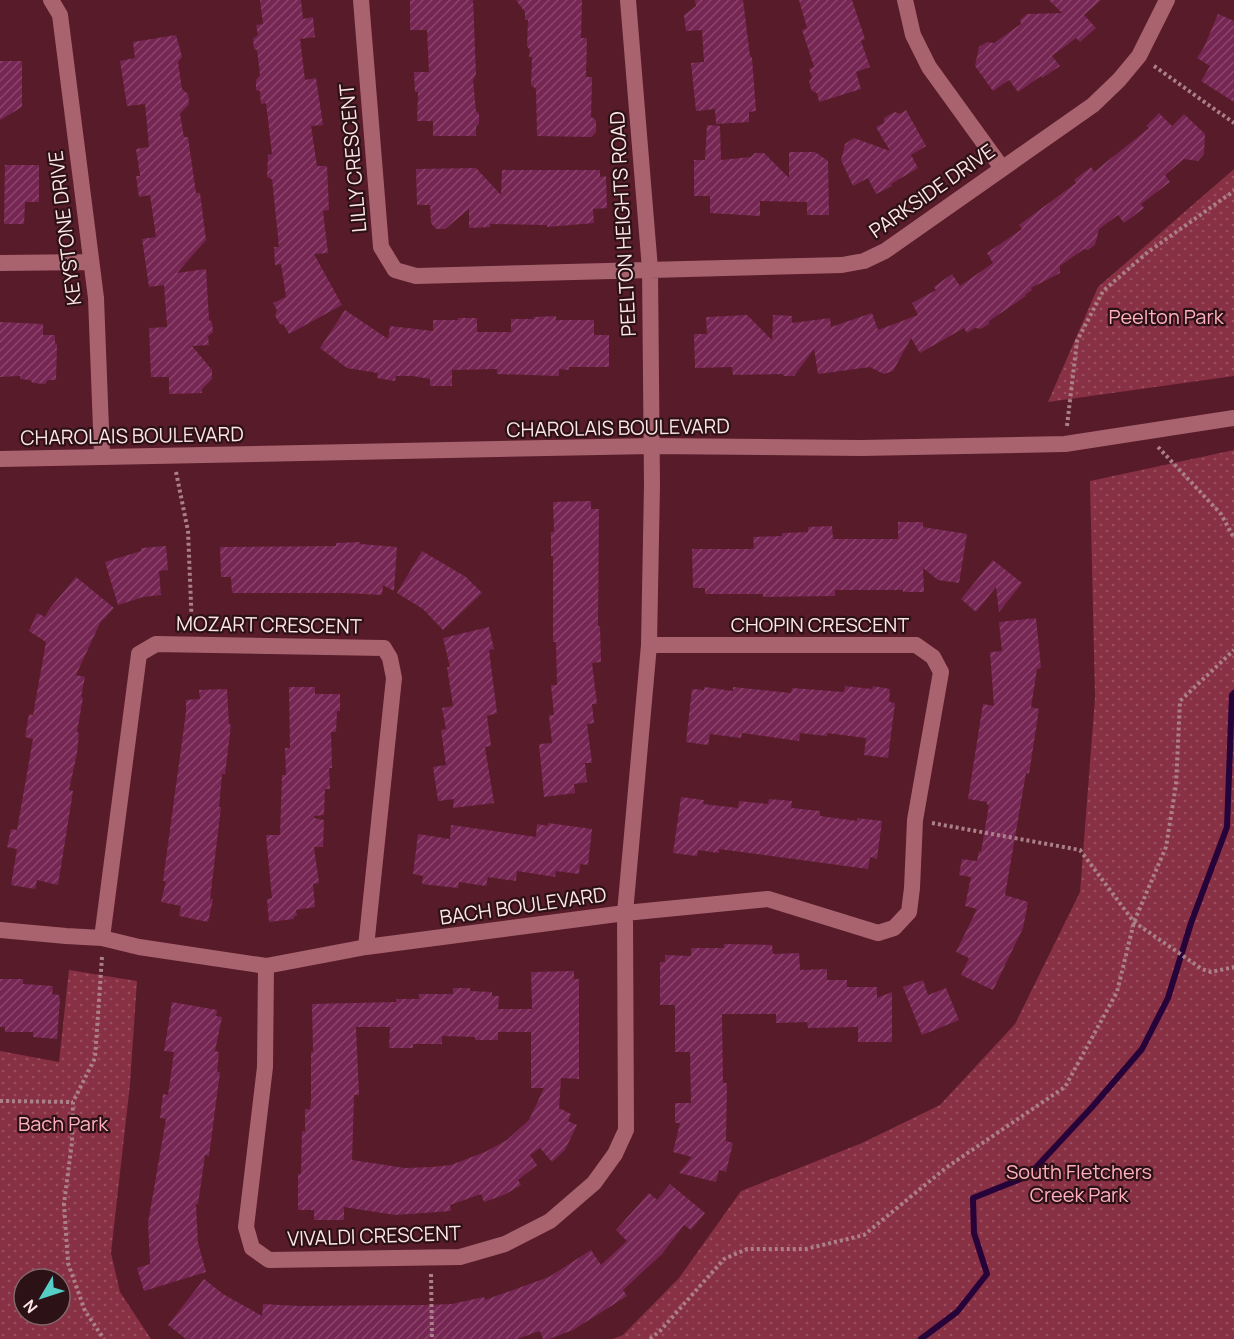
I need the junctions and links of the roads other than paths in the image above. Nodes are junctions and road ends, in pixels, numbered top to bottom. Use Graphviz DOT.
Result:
graph roads {
  1 [pos="51,0"];
  2 [pos="362,0"];
  3 [pos="628,0"];
  4 [pos="905,0"];
  5 [pos="1167,0"];
  6 [pos="1002,168"];
  7 [pos="91,262"];
  8 [pos="0,263"];
  9 [pos="650,269"];
  10 [pos="1234,418"];
  11 [pos="652,446"];
  12 [pos="102,456"];
  13 [pos="0,459"];
  14 [pos="649,645"];
  15 [pos="625,913"];
  16 [pos="0,930"];
  17 [pos="102,938"];
  18 [pos="366,947"];
  19 [pos="266,966"];
  1 -- 7 [label="street, KEYSTONE DRIVE"];
  2 -- 9 [label="street, LILLY CRESCENT"];
  3 -- 9 [label="street, PEELTON HEIGHTS ROAD"];
  4 -- 6 [label="street"];
  5 -- 6 [label="street, PARKSIDE DRIVE"];
  6 -- 9 [label="street, PARKSIDE DRIVE"];
  7 -- 8 [label="street"];
  7 -- 12 [label="street, KEYSTONE DRIVE"];
  9 -- 11 [label="street, PEELTON HEIGHTS ROAD"];
  10 -- 11 [label="street, CHAROLAIS BOULEVARD"];
  11 -- 12 [label="street, CHAROLAIS BOULEVARD"];
  11 -- 14 [label="street, BACH BOULEVARD"];
  12 -- 13 [label="street, CHAROLAIS BOULEVARD"];
  14 -- 15 [label="street, BACH BOULEVARD"];
  14 -- 15 [label="street, CHOPIN CRESCENT"];
  15 -- 18 [label="street, BACH BOULEVARD"];
  15 -- 19 [label="street, VIVALDI CRESCENT"];
  16 -- 17 [label="street, BACH BOULEVARD"];
  17 -- 18 [label="street, MOZART CRESCENT"];
  17 -- 19 [label="street, BACH BOULEVARD"];
  18 -- 19 [label="street, BACH BOULEVARD"];
}
